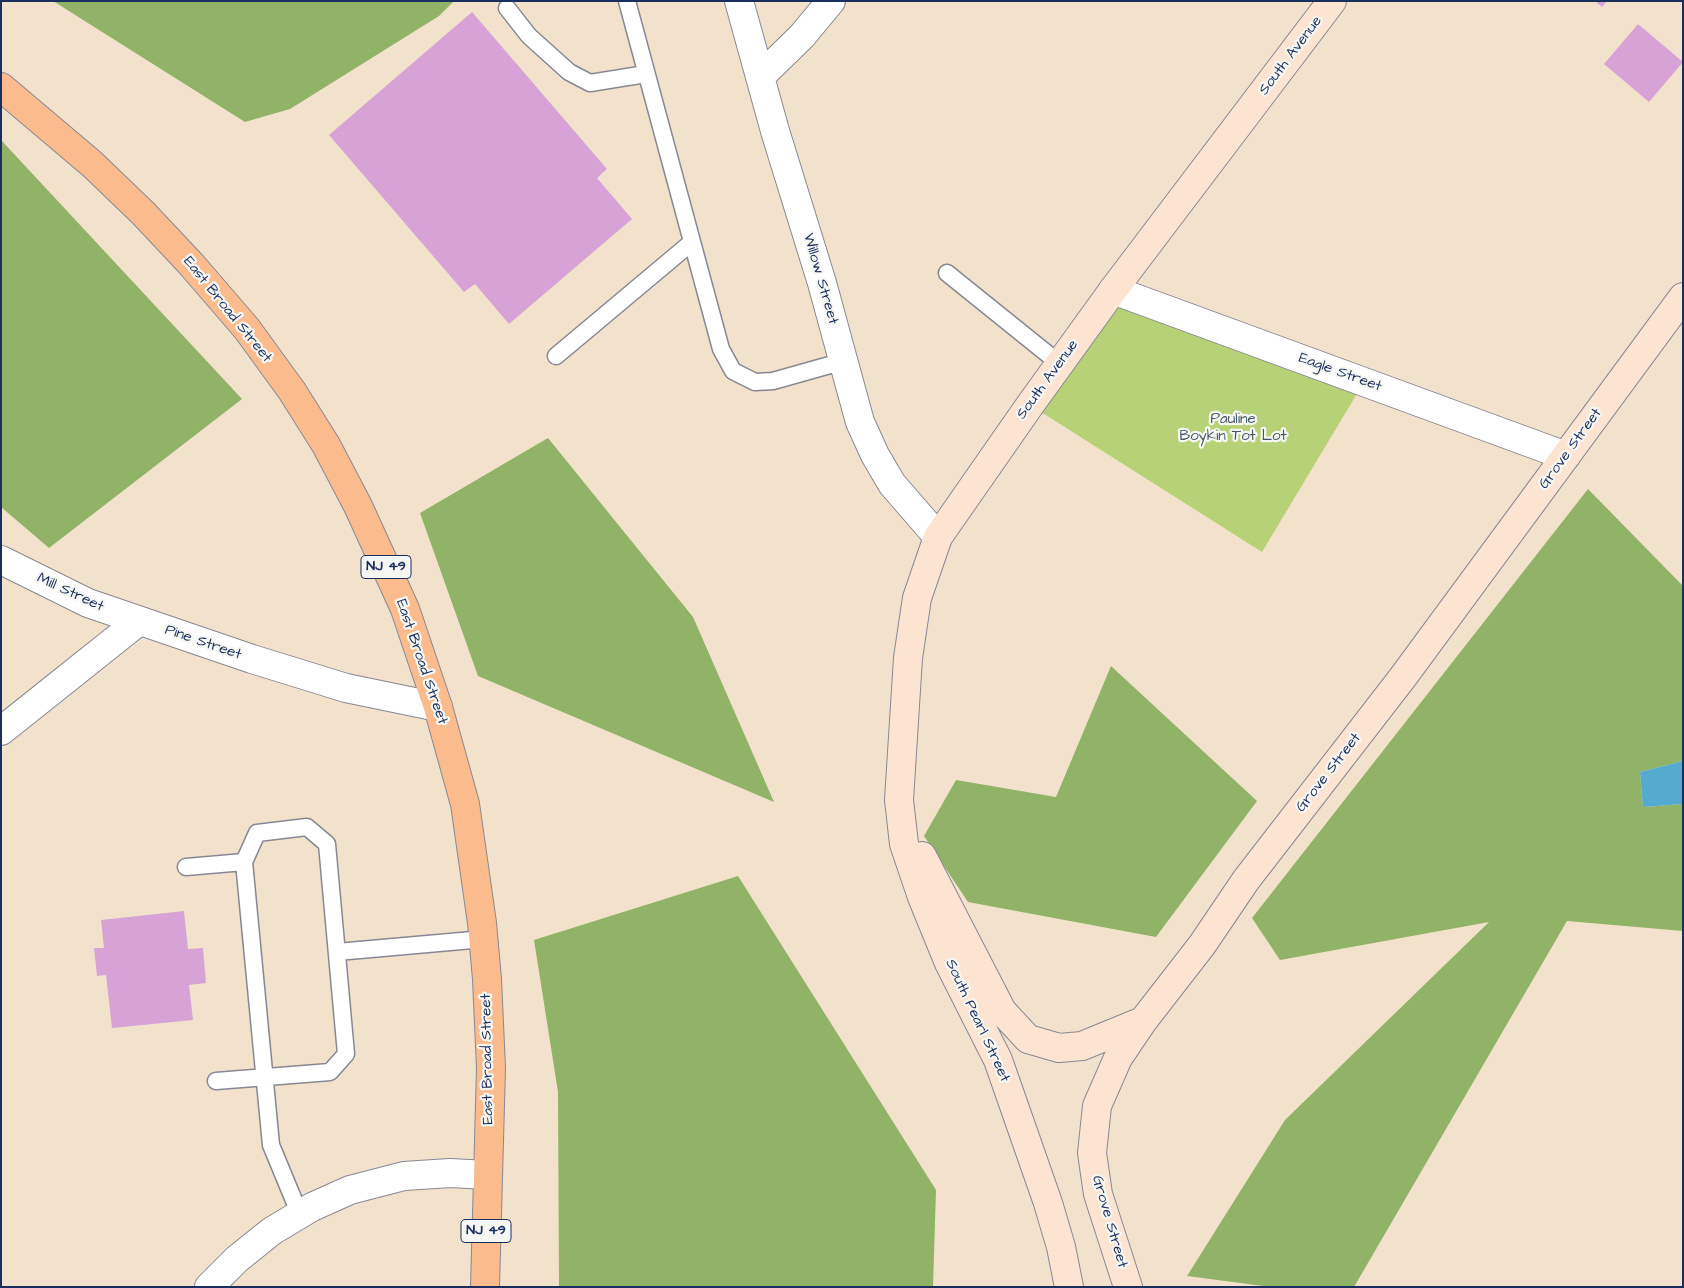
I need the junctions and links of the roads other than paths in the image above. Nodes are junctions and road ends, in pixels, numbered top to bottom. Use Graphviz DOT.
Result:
graph roads {
  1 [pos="627,1"];
  2 [pos="739,1"];
  3 [pos="831,1"];
  4 [pos="1332,1"];
  5 [pos="507,8"];
  6 [pos="646,74"];
  7 [pos="760,77"];
  8 [pos="1,87"];
  9 [pos="692,242"];
  10 [pos="947,273"];
  11 [pos="1113,290"];
  12 [pos="1683,297"];
  13 [pos="556,356"];
  14 [pos="844,362"];
  15 [pos="1060,364"];
  16 [pos="1566,456"];
  17 [pos="938,537"];
  18 [pos="1,560"];
  19 [pos="140,621"];
  20 [pos="438,707"];
  21 [pos="1,731"];
  22 [pos="901,814"];
  23 [pos="244,862"];
  24 [pos="186,867"];
  25 [pos="484,939"];
  26 [pos="337,952"];
  27 [pos="1144,1021"];
  28 [pos="264,1078"];
  29 [pos="216,1081"];
  30 [pos="488,1175"];
  31 [pos="300,1215"];
  32 [pos="209,1287"];
  33 [pos="485,1287"];
  34 [pos="1069,1287"];
  35 [pos="1128,1287"];
  1 -- 6 [label="lane"];
  2 -- 7 [label="street, Willow Street"];
  3 -- 7 [label="street"];
  4 -- 11 [label="main road, South Avenue"];
  5 -- 6 [label="lane"];
  6 -- 9 [label="lane"];
  7 -- 14 [label="street, Willow Street"];
  8 -- 20 [label="highway, East Broad Street / NJ 49"];
  9 -- 13 [label="lane"];
  9 -- 14 [label="lane"];
  10 -- 15 [label="lane"];
  11 -- 15 [label="main road, South Avenue"];
  11 -- 16 [label="street, Eagle Street"];
  12 -- 16 [label="main road, Grove Street"];
  14 -- 17 [label="street, Willow Street"];
  15 -- 17 [label="main road, South Avenue"];
  16 -- 27 [label="main road, Grove Street"];
  17 -- 22 [label="main road, South Avenue"];
  18 -- 19 [label="street, Mill Street"];
  19 -- 20 [label="street, Pine Street"];
  19 -- 21 [label="street"];
  20 -- 25 [label="highway, East Broad Street / NJ 49"];
  22 -- 27 [label="main road"];
  22 -- 34 [label="main road, South Pearl Street"];
  23 -- 24 [label="lane"];
  23 -- 26 [label="lane"];
  23 -- 28 [label="lane"];
  25 -- 26 [label="lane"];
  25 -- 30 [label="highway, East Broad Street / NJ 49"];
  26 -- 28 [label="lane"];
  27 -- 35 [label="main road, Grove Street"];
  28 -- 29 [label="lane"];
  28 -- 31 [label="lane"];
  30 -- 31 [label="street"];
  30 -- 33 [label="highway, East Broad Street / NJ 49"];
  31 -- 32 [label="street"];
}
